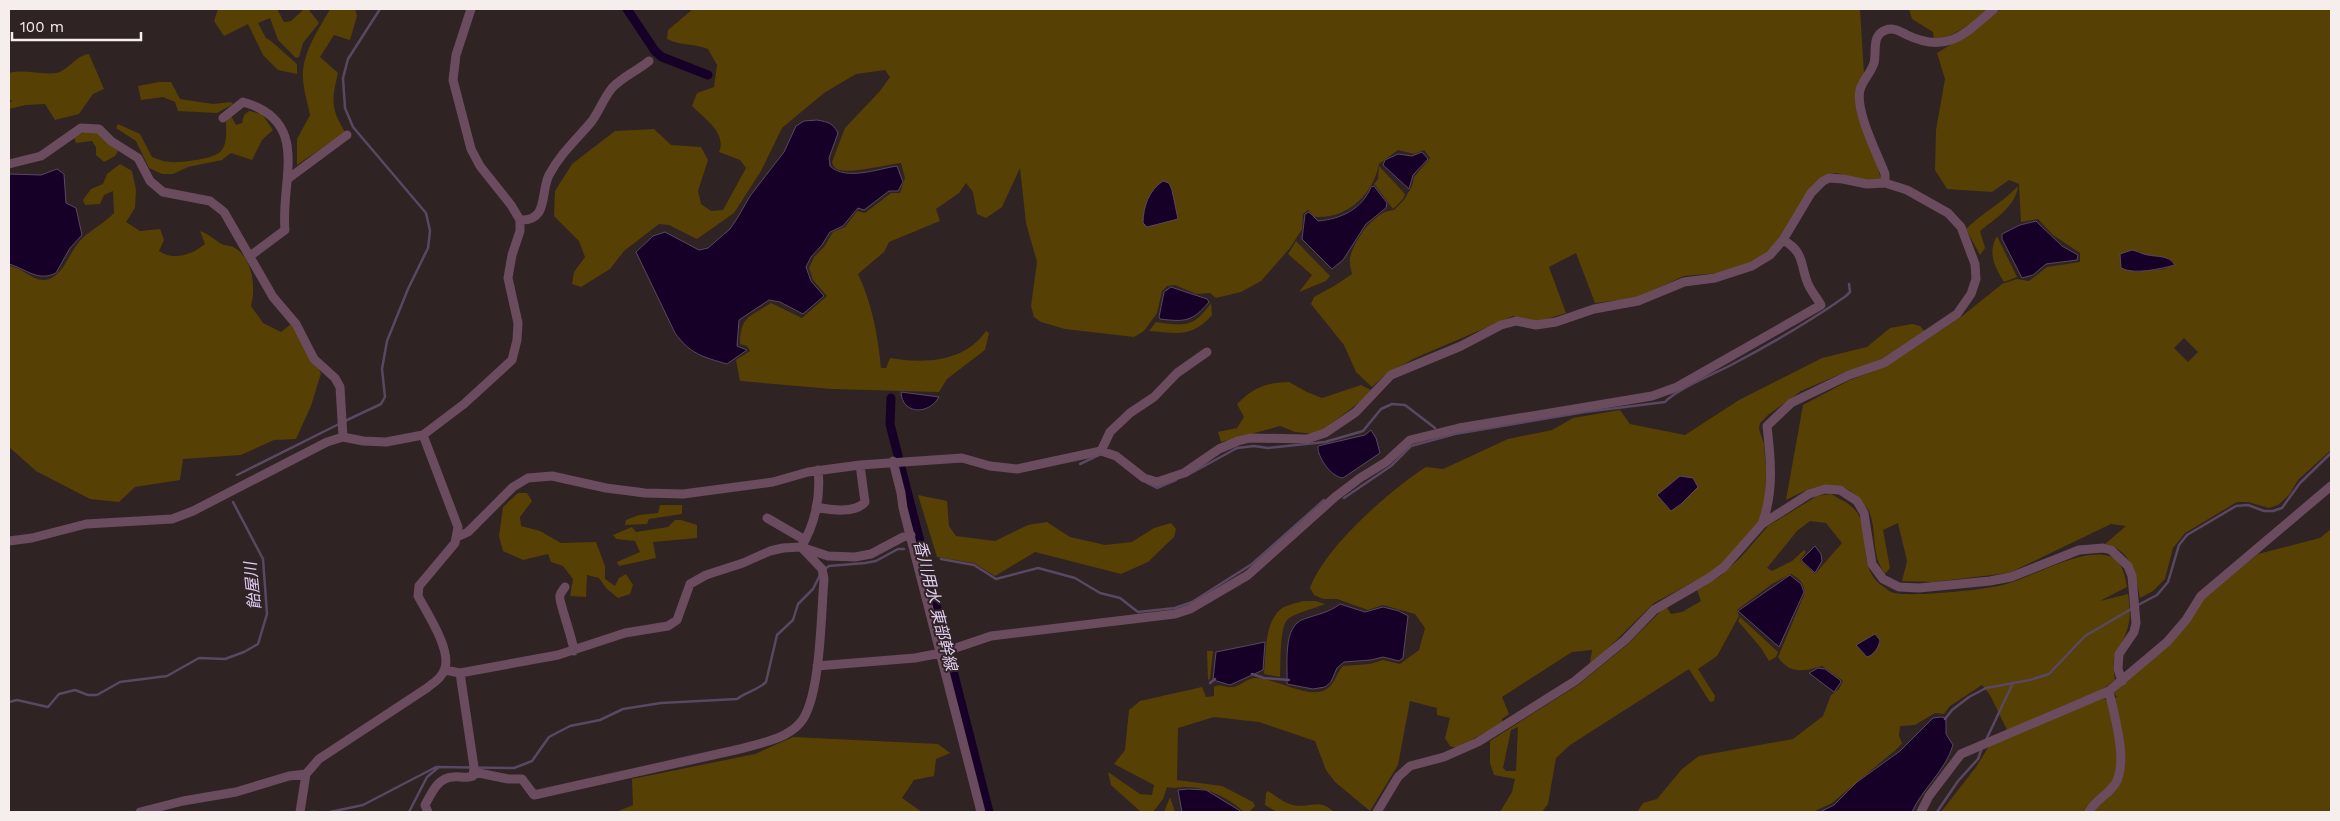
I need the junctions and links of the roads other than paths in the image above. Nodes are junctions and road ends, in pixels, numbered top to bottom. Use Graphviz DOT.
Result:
graph roads {
  1 [pos="471,9"];
  2 [pos="1994,9"];
  3 [pos="649,61"];
  4 [pos="223,118"];
  5 [pos="347,135"];
  6 [pos="9,164"];
  7 [pos="289,178"];
  8 [pos="1885,183"];
  9 [pos="520,220"];
  10 [pos="1783,240"];
  11 [pos="250,256"];
  12 [pos="1208,352"];
  13 [pos="343,433"];
  14 [pos="423,435"];
  15 [pos="1102,451"];
  16 [pos="897,461"];
  17 [pos="860,464"];
  18 [pos="818,470"];
  19 [pos="2331,486"];
  20 [pos="816,507"];
  21 [pos="767,518"];
  22 [pos="1762,524"];
  23 [pos="911,534"];
  24 [pos="457,537"];
  25 [pos="9,541"];
  26 [pos="803,543"];
  27 [pos="564,587"];
  28 [pos="574,651"];
  29 [pos="945,651"];
  30 [pos="817,666"];
  31 [pos="445,670"];
  32 [pos="460,672"];
  33 [pos="2122,681"];
  34 [pos="2109,691"];
  35 [pos="474,769"];
  36 [pos="306,774"];
  37 [pos="140,812"];
  38 [pos="300,812"];
  39 [pos="428,812"];
  40 [pos="981,812"];
  41 [pos="1377,812"];
  42 [pos="1921,812"];
  43 [pos="2089,812"];
  1 -- 9 [label="street"];
  2 -- 8 [label="street"];
  3 -- 9 [label="street"];
  4 -- 7 [label="street"];
  5 -- 7 [label="street"];
  6 -- 11 [label="street"];
  7 -- 11 [label="street"];
  8 -- 10 [label="street"];
  8 -- 22 [label="street"];
  9 -- 14 [label="street"];
  10 -- 15 [label="street"];
  10 -- 29 [label="street"];
  11 -- 13 [label="street"];
  12 -- 15 [label="street"];
  13 -- 14 [label="street"];
  13 -- 25 [label="street"];
  14 -- 24 [label="street"];
  15 -- 16 [label="street"];
  16 -- 17 [label="street"];
  16 -- 23 [label="street"];
  17 -- 18 [label="street"];
  17 -- 20 [label="street"];
  18 -- 20 [label="street"];
  18 -- 24 [label="street"];
  19 -- 33 [label="street"];
  20 -- 26 [label="street"];
  21 -- 26 [label="street"];
  22 -- 33 [label="street"];
  22 -- 41 [label="street"];
  23 -- 26 [label="street"];
  23 -- 29 [label="street"];
  24 -- 31 [label="street"];
  26 -- 28 [label="street"];
  26 -- 30 [label="street"];
  27 -- 28 [label="street"];
  28 -- 32 [label="street"];
  29 -- 30 [label="street"];
  29 -- 40 [label="street"];
  30 -- 35 [label="street"];
  31 -- 32 [label="street"];
  31 -- 36 [label="street"];
  32 -- 35 [label="street"];
  33 -- 34 [label="street"];
  34 -- 42 [label="street"];
  34 -- 43 [label="street"];
  35 -- 39 [label="street"];
  36 -- 37 [label="street"];
  36 -- 38 [label="street"];
}
